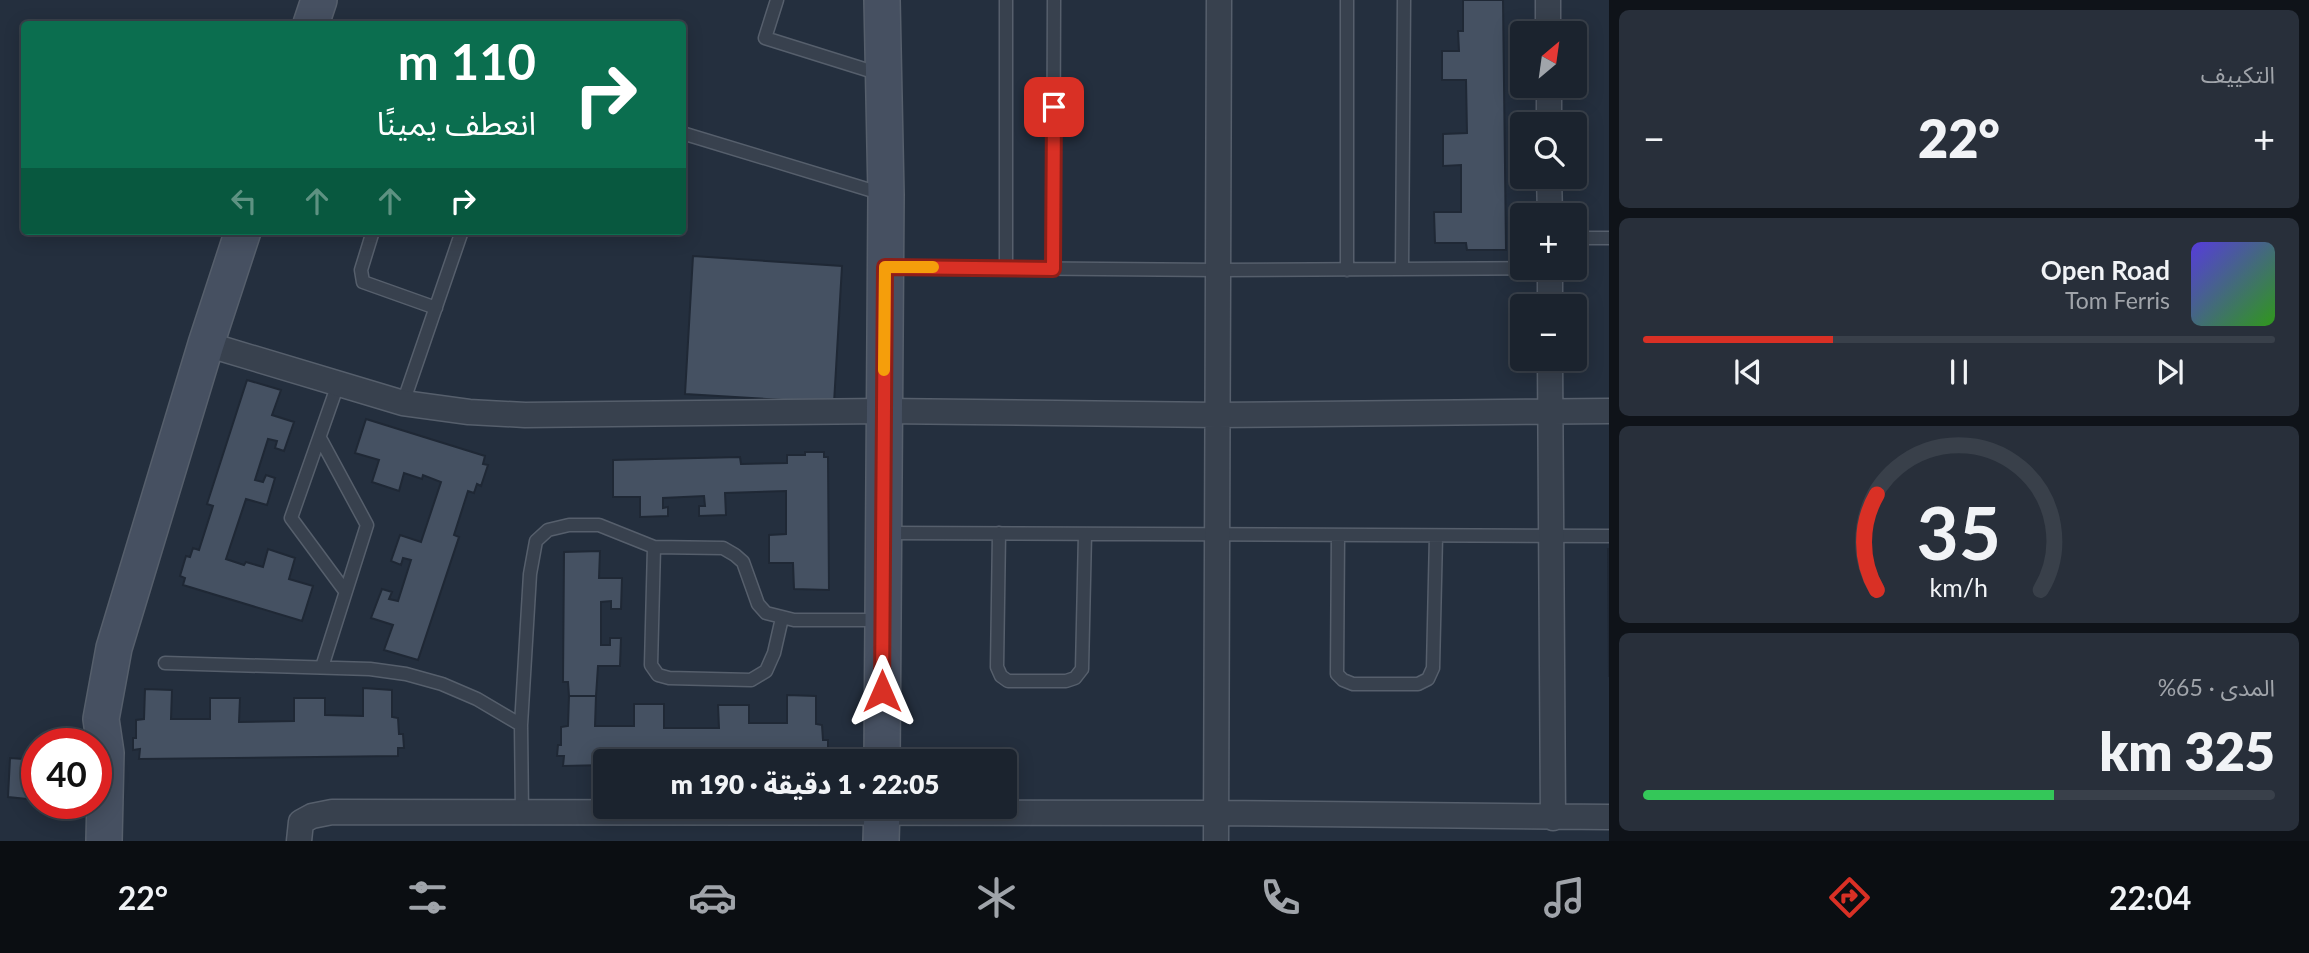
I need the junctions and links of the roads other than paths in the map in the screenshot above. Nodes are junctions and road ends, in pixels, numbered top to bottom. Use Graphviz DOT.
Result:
graph roads {
  1 [pos="319,0"];
  2 [pos="777,0"];
  3 [pos="882,0"];
  4 [pos="1006,0"];
  5 [pos="1054,0"];
  6 [pos="1219,0"];
  7 [pos="1347,0"];
  8 [pos="1404,0"];
  9 [pos="1548,0"];
  10 [pos="312,21"];
  11 [pos="1548,21"];
  12 [pos="883,76"];
  13 [pos="686,134"];
  14 [pos="886,195"];
  15 [pos="242,235"];
  16 [pos="372,235"];
  17 [pos="461,235"];
  18 [pos="1587,238"];
  19 [pos="1609,238"];
  20 [pos="885,267"];
  21 [pos="1006,268"];
  22 [pos="1053,269"];
  23 [pos="1510,269"];
  24 [pos="1217,270"];
  25 [pos="1347,270"];
  26 [pos="1402,270"];
  27 [pos="436,308"];
  28 [pos="206,344"];
  29 [pos="1550,371"];
  30 [pos="338,384"];
  31 [pos="403,402"];
  32 [pos="884,411"];
  33 [pos="1551,411"];
  34 [pos="1609,411"];
  35 [pos="1217,415"];
  36 [pos="320,438"];
  37 [pos="883,533"];
  38 [pos="999,533"];
  39 [pos="1085,534"];
  40 [pos="1216,534"];
  41 [pos="1338,535"];
  42 [pos="1436,536"];
  43 [pos="1609,536"];
  44 [pos="1553,537"];
  45 [pos="654,547"];
  46 [pos="345,591"];
  47 [pos="782,618"];
  48 [pos="882,620"];
  49 [pos="165,663"];
  50 [pos="322,667"];
  51 [pos="521,725"];
  52 [pos="882,749"];
  53 [pos="522,813"];
  54 [pos="1216,813"];
  55 [pos="1609,817"];
  56 [pos="1553,818"];
  57 [pos="881,820"];
  58 [pos="104,841"];
  59 [pos="299,841"];
  60 [pos="1216,841"];
  1 -- 10 [label="street"];
  2 -- 12 [label="lane"];
  3 -- 12 [label="street"];
  4 -- 21 [label="lane"];
  5 -- 22 [label="lane"];
  6 -- 24 [label="street"];
  7 -- 25 [label="lane"];
  8 -- 26 [label="lane"];
  9 -- 11 [label="street"];
  12 -- 14 [label="street"];
  13 -- 14 [label="lane"];
  14 -- 20 [label="street"];
  15 -- 28 [label="street"];
  16 -- 27 [label="lane"];
  17 -- 27 [label="lane"];
  18 -- 19 [label="lane"];
  20 -- 21 [label="lane"];
  20 -- 32 [label="street"];
  21 -- 22 [label="lane"];
  22 -- 24 [label="lane"];
  23 -- 26 [label="lane"];
  24 -- 25 [label="lane"];
  24 -- 35 [label="street"];
  25 -- 26 [label="lane"];
  27 -- 31 [label="lane"];
  28 -- 30 [label="street"];
  28 -- 58 [label="street"];
  29 -- 33 [label="street"];
  30 -- 31 [label="street"];
  30 -- 36 [label="lane"];
  31 -- 32 [label="street"];
  32 -- 35 [label="street"];
  32 -- 37 [label="street"];
  33 -- 34 [label="street"];
  33 -- 35 [label="street"];
  33 -- 44 [label="street"];
  35 -- 40 [label="street"];
  36 -- 46 [label="lane"];
  36 -- 46 [label="lane"];
  37 -- 38 [label="lane"];
  37 -- 48 [label="street"];
  38 -- 39 [label="lane"];
  38 -- 39 [label="lane"];
  39 -- 40 [label="lane"];
  40 -- 41 [label="lane"];
  40 -- 54 [label="street"];
  41 -- 42 [label="lane"];
  41 -- 42 [label="lane"];
  42 -- 44 [label="lane"];
  43 -- 44 [label="lane"];
  44 -- 56 [label="street"];
  45 -- 47 [label="lane"];
  45 -- 47 [label="lane"];
  45 -- 51 [label="lane"];
  46 -- 50 [label="lane"];
  47 -- 48 [label="lane"];
  48 -- 52 [label="street"];
  49 -- 50 [label="lane"];
  50 -- 51 [label="lane"];
  51 -- 53 [label="lane"];
  53 -- 57 [label="street"];
  53 -- 59 [label="street"];
  54 -- 56 [label="street"];
  54 -- 57 [label="street"];
  54 -- 60 [label="street"];
  55 -- 56 [label="street"];
}
